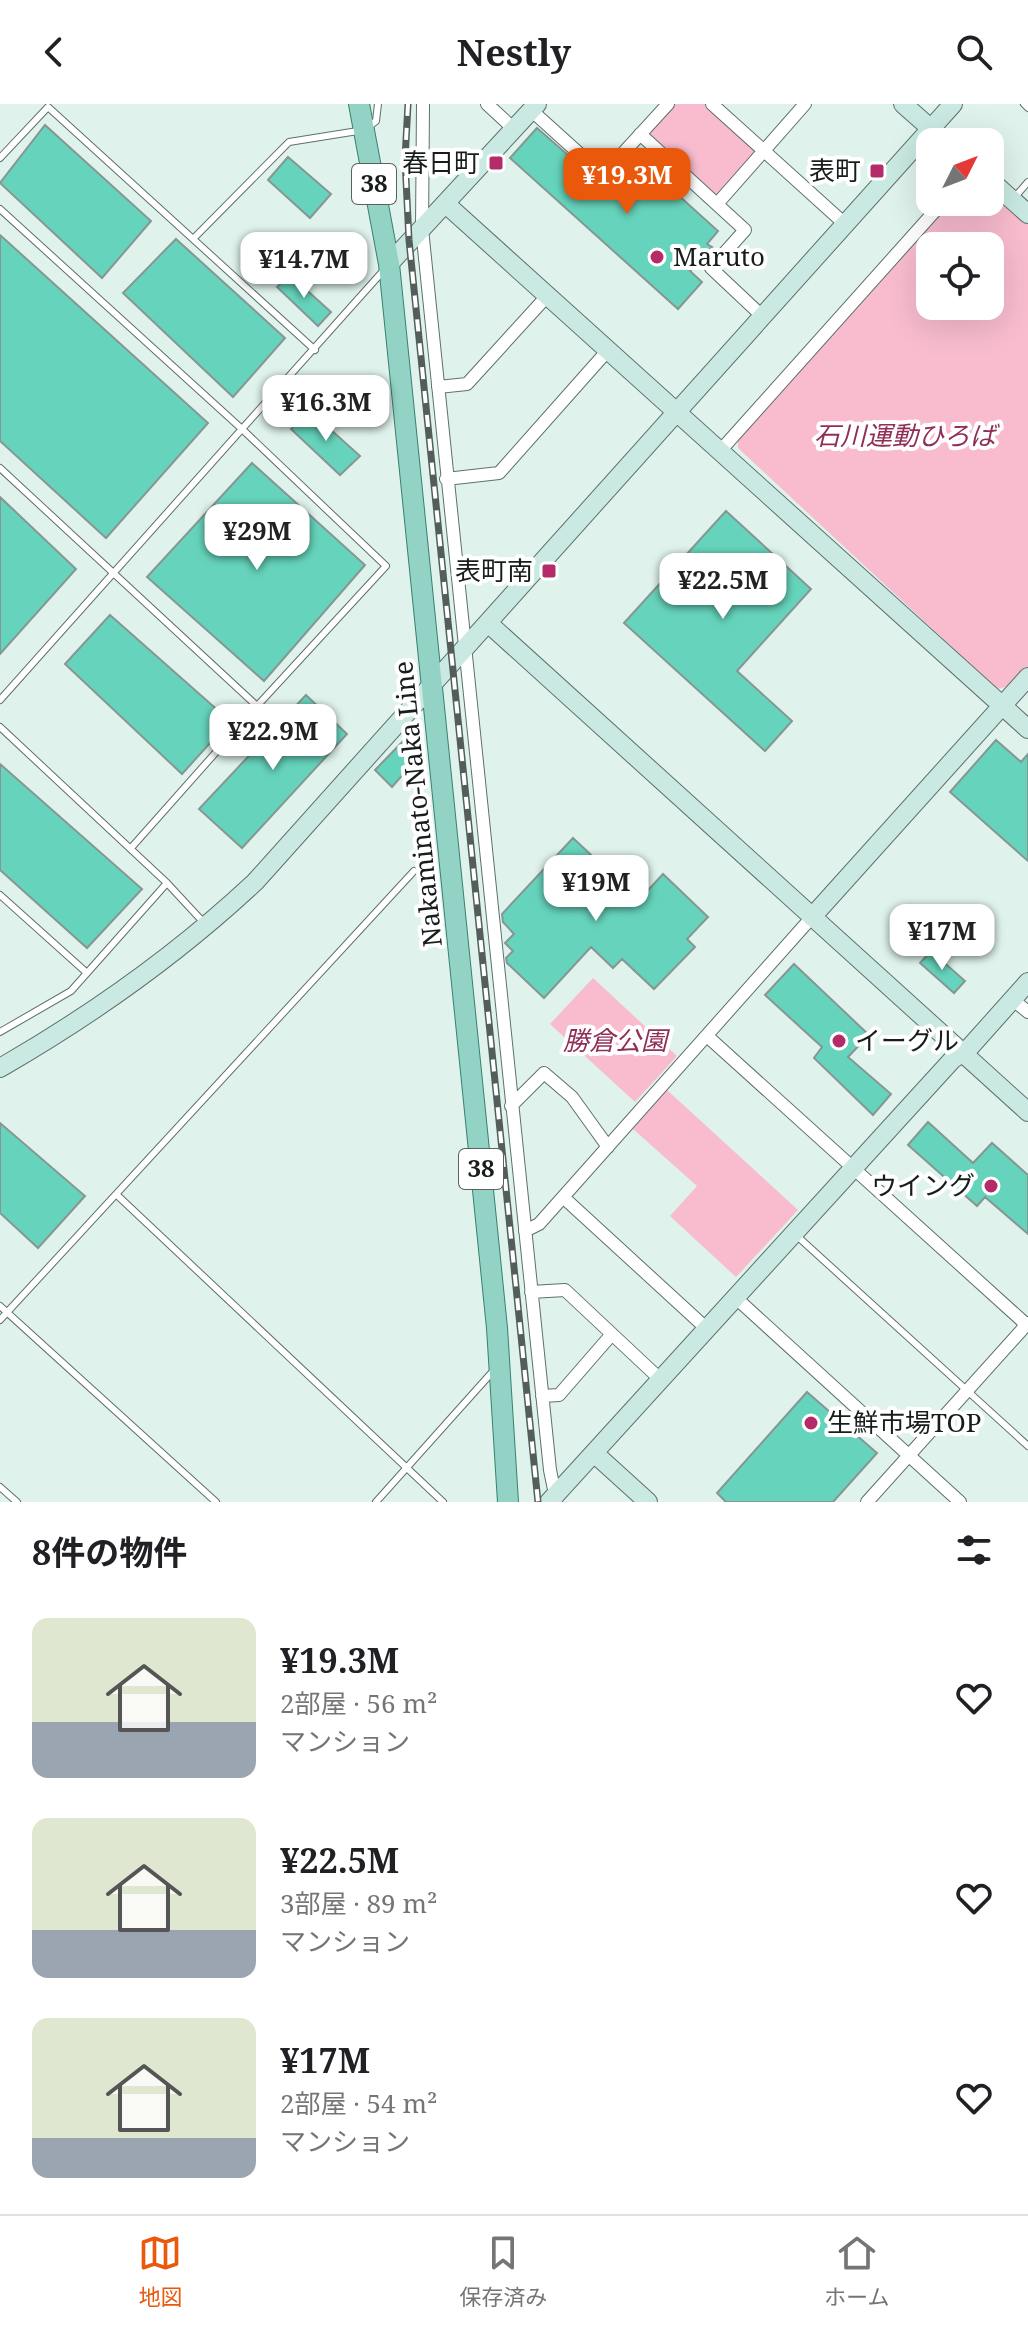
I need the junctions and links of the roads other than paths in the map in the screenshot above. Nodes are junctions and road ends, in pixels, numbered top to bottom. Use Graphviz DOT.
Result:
graph roads {
  1 [pos="359,104"];
  2 [pos="378,104"];
  3 [pos="423,104"];
  4 [pos="487,104"];
  5 [pos="668,104"];
  6 [pos="712,104"];
  7 [pos="805,104"];
  8 [pos="903,104"];
  9 [pos="953,104"];
  10 [pos="534,107"];
  11 [pos="930,128"];
  12 [pos="932,128"];
  13 [pos="514,129"];
  14 [pos="364,130"];
  15 [pos="640,134"];
  16 [pos="916,146"];
  17 [pos="764,150"];
  18 [pos="0,158"];
  19 [pos="1028,182"];
  20 [pos="1004,193"];
  21 [pos="1012,200"];
  22 [pos="717,204"];
  23 [pos="447,205"];
  24 [pos="0,209"];
  25 [pos="1028,214"];
  26 [pos="930,216"];
  27 [pos="846,225"];
  28 [pos="422,229"];
  29 [pos="193,239"];
  30 [pos="389,264"];
  31 [pos="548,295"];
  32 [pos="763,317"];
  33 [pos="609,349"];
  34 [pos="315,350"];
  35 [pos="438,387"];
  36 [pos="679,412"];
  37 [pos="243,430"];
  38 [pos="721,450"];
  39 [pos="0,468"];
  40 [pos="446,479"];
  41 [pos="115,572"];
  42 [pos="488,623"];
  43 [pos="465,650"];
  44 [pos="1028,677"];
  45 [pos="432,687"];
  46 [pos="0,700"];
  47 [pos="257,706"];
  48 [pos="1003,706"];
  49 [pos="0,727"];
  50 [pos="1028,729"];
  51 [pos="131,848"];
  52 [pos="414,871"];
  53 [pos="167,883"];
  54 [pos="0,895"];
  55 [pos="812,917"];
  56 [pos="208,926"];
  57 [pos="87,973"];
  58 [pos="1028,982"];
  59 [pos="1021,1006"];
  60 [pos="0,1032"];
  61 [pos="707,1036"];
  62 [pos="963,1053"];
  63 [pos="0,1068"];
  64 [pos="511,1106"];
  65 [pos="1028,1112"];
  66 [pos="608,1147"];
  67 [pos="854,1168"];
  68 [pos="118,1196"];
  69 [pos="563,1197"];
  70 [pos="525,1231"];
  71 [pos="794,1234"];
  72 [pos="531,1292"];
  73 [pos="736,1298"];
  74 [pos="0,1306"];
  75 [pos="7,1313"];
  76 [pos="0,1320"];
  77 [pos="1028,1325"];
  78 [pos="707,1329"];
  79 [pos="612,1334"];
  80 [pos="500,1363"];
  81 [pos="661,1380"];
  82 [pos="967,1391"];
  83 [pos="542,1396"];
  84 [pos="1028,1446"];
  85 [pos="594,1453"];
  86 [pos="908,1456"];
  87 [pos="407,1467"];
  88 [pos="0,1487"];
  89 [pos="554,1500"];
  90 [pos="17,1502"];
  91 [pos="216,1502"];
  92 [pos="376,1502"];
  93 [pos="443,1502"];
  94 [pos="508,1502"];
  95 [pos="648,1502"];
  96 [pos="867,1502"];
  97 [pos="960,1502"];
  1 -- 14 [label="main road, Nakaminato-Naka Line / 38"];
  2 -- 14 [label="lane"];
  3 -- 28 [label="street"];
  4 -- 13 [label="street"];
  5 -- 15 [label="street"];
  6 -- 17 [label="street"];
  7 -- 17 [label="street"];
  8 -- 11 [label="street"];
  9 -- 12 [label="street"];
  10 -- 13 [label="street"];
  10 -- 15 [label="street"];
  13 -- 23 [label="street"];
  14 -- 29 [label="lane"];
  14 -- 30 [label="main road, Nakaminato-Naka Line / 38"];
  15 -- 22 [label="street"];
  16 -- 27 [label="street"];
  17 -- 22 [label="street"];
  17 -- 27 [label="street"];
  18 -- 29 [label="lane"];
  19 -- 21 [label="lane"];
  20 -- 21 [label="street"];
  21 -- 25 [label="street"];
  22 -- 32 [label="street"];
  23 -- 28 [label="street"];
  23 -- 31 [label="street"];
  24 -- 37 [label="lane"];
  26 -- 38 [label="street"];
  27 -- 32 [label="street"];
  28 -- 30 [label="street"];
  28 -- 35 [label="street"];
  29 -- 34 [label="lane"];
  30 -- 34 [label="lane"];
  30 -- 45 [label="main road, Nakaminato-Naka Line / 38"];
  31 -- 33 [label="street"];
  31 -- 35 [label="street"];
  32 -- 36 [label="street"];
  33 -- 36 [label="street"];
  33 -- 40 [label="street"];
  34 -- 37 [label="lane"];
  35 -- 40 [label="street"];
  36 -- 38 [label="street"];
  36 -- 42 [label="street"];
  37 -- 41 [label="lane"];
  37 -- 47 [label="lane"];
  38 -- 48 [label="street"];
  39 -- 41 [label="lane"];
  40 -- 43 [label="street"];
  41 -- 46 [label="lane"];
  41 -- 47 [label="lane"];
  42 -- 43 [label="street"];
  42 -- 55 [label="street"];
  43 -- 45 [label="street"];
  43 -- 64 [label="street"];
  44 -- 48 [label="street"];
  45 -- 56 [label="street"];
  45 -- 80 [label="main road, Nakaminato-Naka Line / 38"];
  47 -- 51 [label="lane"];
  48 -- 50 [label="street"];
  48 -- 55 [label="street"];
  49 -- 51 [label="lane"];
  51 -- 53 [label="lane"];
  52 -- 68 [label="lane"];
  53 -- 56 [label="lane"];
  53 -- 57 [label="lane"];
  54 -- 57 [label="lane"];
  55 -- 61 [label="street"];
  55 -- 62 [label="street"];
  56 -- 63 [label="street"];
  57 -- 60 [label="lane"];
  58 -- 59 [label="street"];
  59 -- 62 [label="street"];
  61 -- 66 [label="street"];
  61 -- 67 [label="street"];
  62 -- 65 [label="street"];
  62 -- 67 [label="street"];
  64 -- 66 [label="street"];
  64 -- 70 [label="street"];
  66 -- 69 [label="street"];
  67 -- 71 [label="street"];
  67 -- 77 [label="street"];
  68 -- 75 [label="lane"];
  68 -- 87 [label="lane"];
  69 -- 70 [label="street"];
  69 -- 78 [label="street"];
  70 -- 72 [label="street"];
  71 -- 73 [label="street"];
  71 -- 82 [label="lane"];
  72 -- 79 [label="street"];
  72 -- 83 [label="street"];
  73 -- 78 [label="street"];
  73 -- 86 [label="street"];
  74 -- 75 [label="lane"];
  75 -- 76 [label="lane"];
  75 -- 91 [label="lane"];
  77 -- 82 [label="street"];
  78 -- 81 [label="street"];
  79 -- 81 [label="street"];
  79 -- 83 [label="street"];
  80 -- 87 [label="lane"];
  80 -- 94 [label="main road, Nakaminato-Naka Line / 38"];
  81 -- 85 [label="street"];
  82 -- 84 [label="lane"];
  82 -- 86 [label="street"];
  83 -- 89 [label="street"];
  85 -- 89 [label="street"];
  85 -- 95 [label="street"];
  86 -- 96 [label="street"];
  86 -- 97 [label="street"];
  87 -- 92 [label="lane"];
  87 -- 93 [label="lane"];
  88 -- 90 [label="lane"];
}
